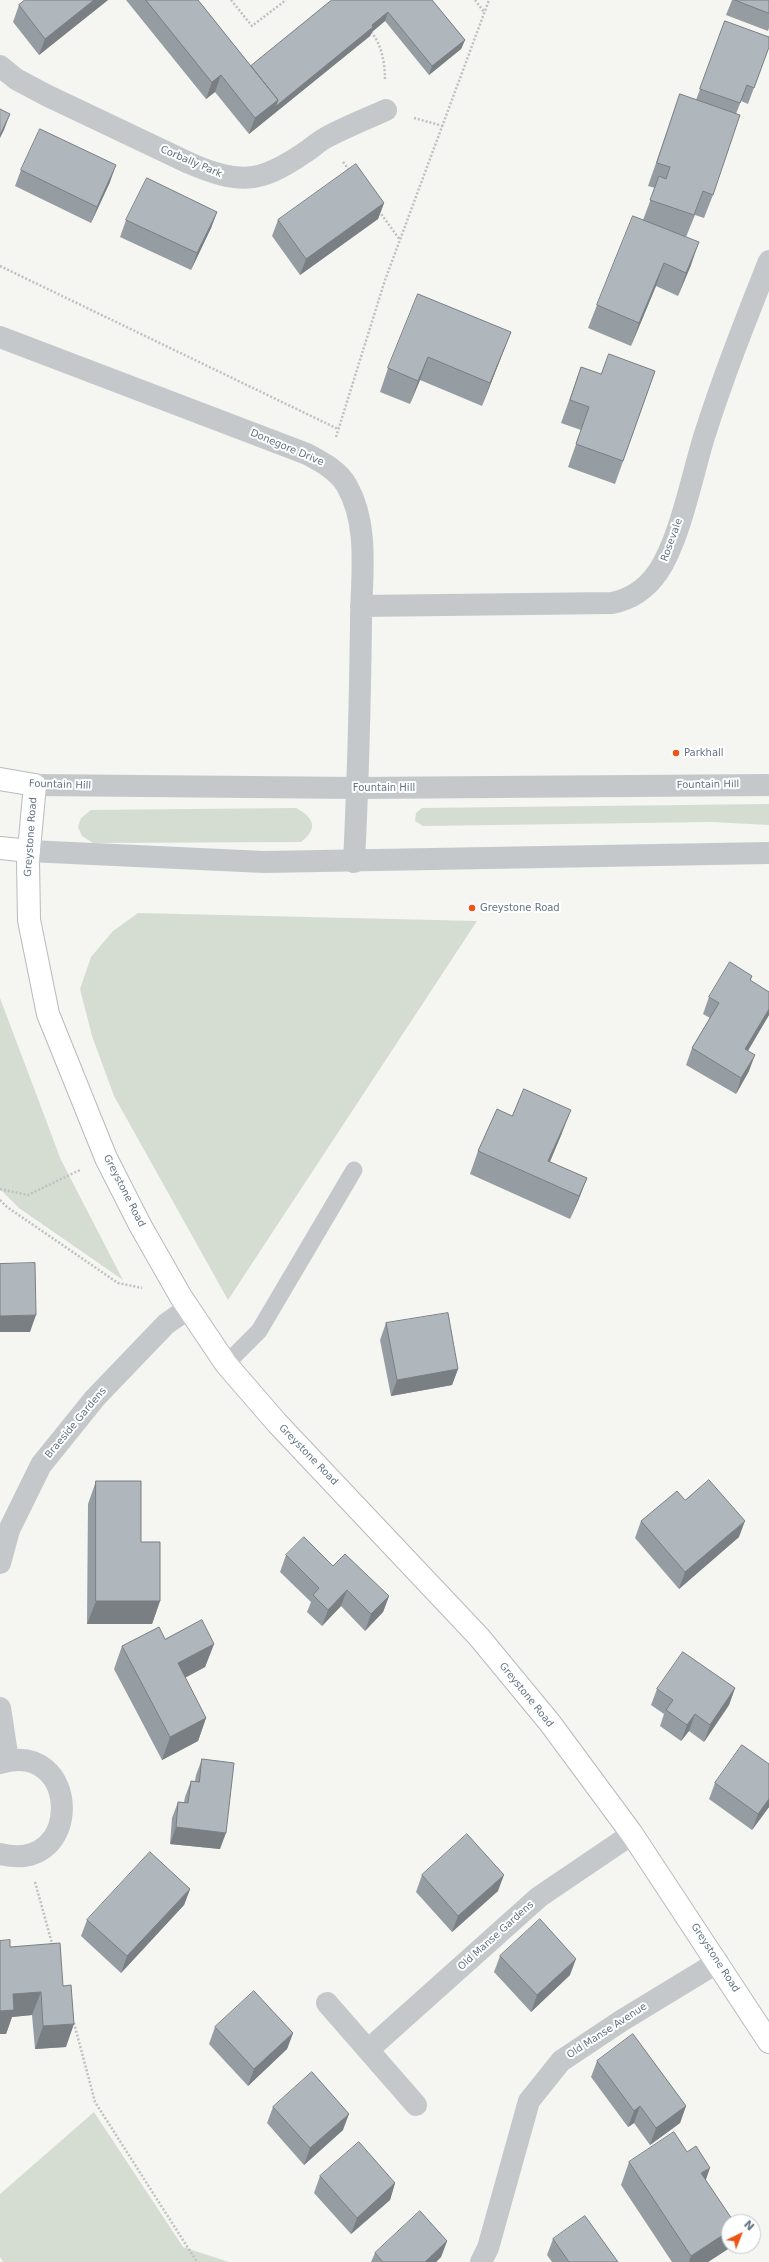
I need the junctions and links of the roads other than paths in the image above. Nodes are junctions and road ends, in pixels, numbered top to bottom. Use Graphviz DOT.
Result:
graph roads {
  1 [pos="0,66"];
  2 [pos="386,110"];
  3 [pos="769,261"];
  4 [pos="0,337"];
  5 [pos="361,606"];
  6 [pos="0,779"];
  7 [pos="769,784"];
  8 [pos="35,785"];
  9 [pos="358,788"];
  10 [pos="0,848"];
  11 [pos="29,851"];
  12 [pos="769,853"];
  13 [pos="354,862"];
  14 [pos="354,1170"];
  15 [pos="185,1303"];
  16 [pos="226,1364"];
  17 [pos="0,1563"];
  18 [pos="0,1708"];
  19 [pos="4,1761"];
  20 [pos="632,1834"];
  21 [pos="0,1854"];
  22 [pos="718,1962"];
  23 [pos="327,2003"];
  24 [pos="769,2042"];
  25 [pos="368,2050"];
  26 [pos="416,2104"];
  27 [pos="481,2262"];
  1 -- 2 [label="street, Corbally Park"];
  3 -- 5 [label="street, Rosevale"];
  4 -- 5 [label="street, Donegore Drive"];
  5 -- 9 [label="street, Donegore Drive"];
  6 -- 8 [label="main road, Fountain Hill"];
  7 -- 9 [label="street, Fountain Hill"];
  8 -- 9 [label="street, Fountain Hill"];
  8 -- 11 [label="main road, Greystone Road"];
  9 -- 13 [label="street, Donegore Drive"];
  10 -- 11 [label="main road"];
  11 -- 13 [label="street"];
  11 -- 15 [label="main road, Greystone Road"];
  12 -- 13 [label="street"];
  14 -- 16 [label="lane"];
  15 -- 16 [label="main road, Greystone Road"];
  15 -- 17 [label="street, Braeside Gardens"];
  16 -- 20 [label="main road, Greystone Road"];
  18 -- 19 [label="street"];
  19 -- 21 [label="street"];
  20 -- 22 [label="main road, Greystone Road"];
  20 -- 25 [label="street, Old Manse Gardens"];
  22 -- 24 [label="main road, Greystone Road"];
  22 -- 27 [label="street, Old Manse Avenue"];
  23 -- 25 [label="street"];
  25 -- 26 [label="street"];
}
